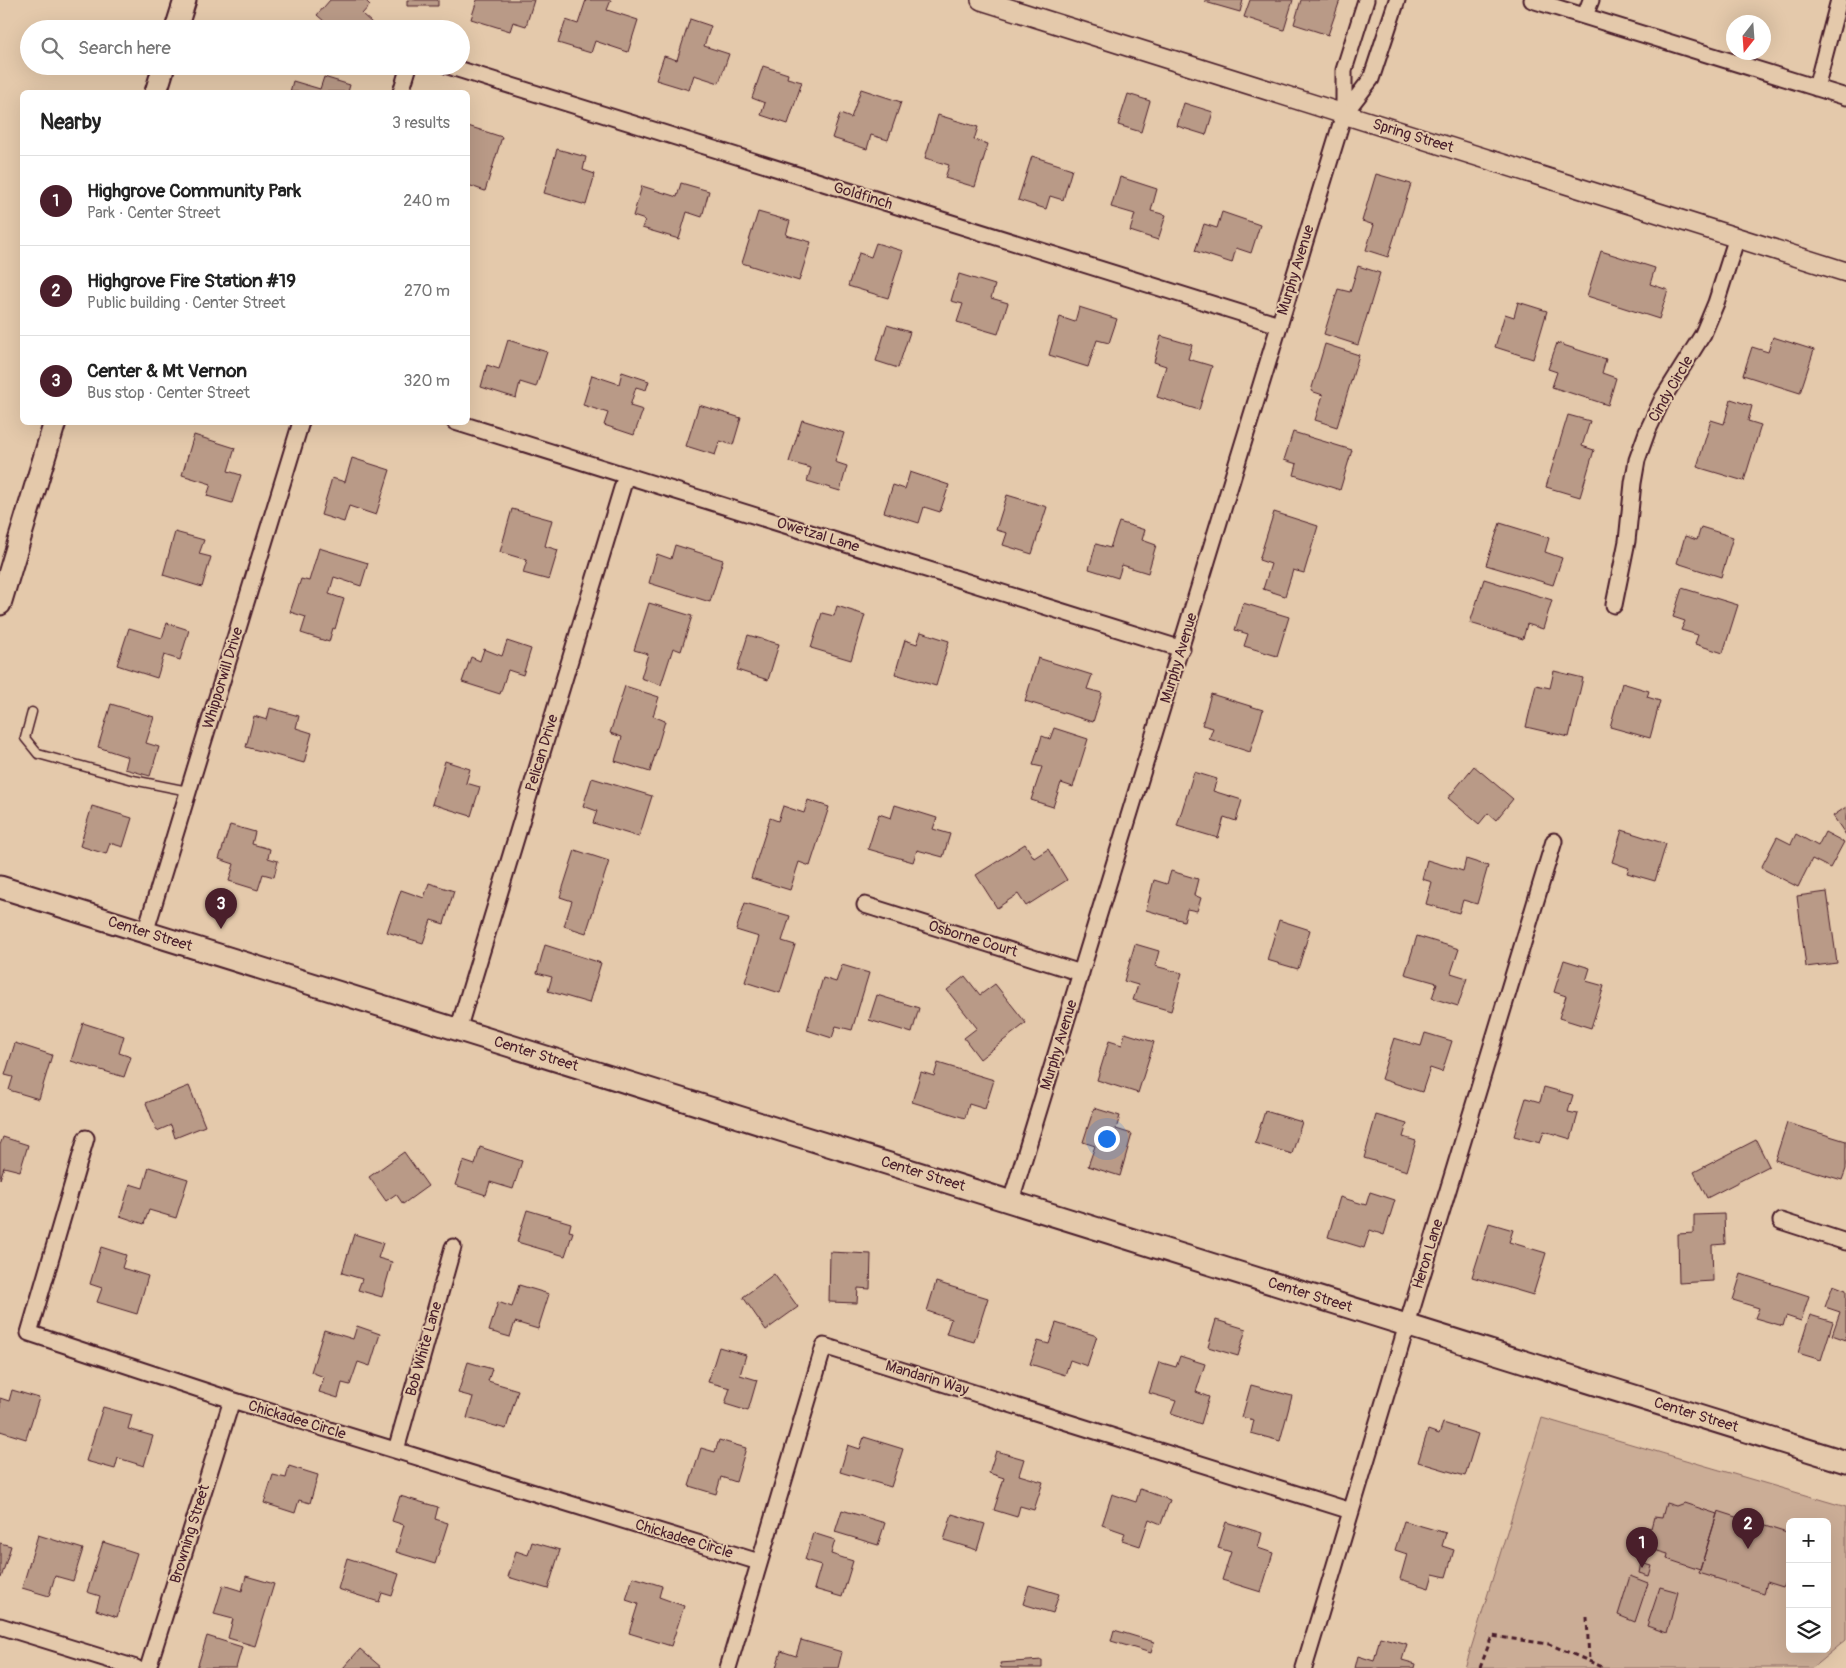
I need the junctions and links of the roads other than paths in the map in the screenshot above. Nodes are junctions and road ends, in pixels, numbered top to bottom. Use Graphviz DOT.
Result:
graph roads {
  1 [pos="185,0"];
  2 [pos="981,0"];
  3 [pos="1366,0"];
  4 [pos="1397,0"];
  5 [pos="1532,0"];
  6 [pos="1591,0"];
  7 [pos="1839,0"];
  8 [pos="1585,16"];
  9 [pos="179,20"];
  10 [pos="470,73"];
  11 [pos="161,75"];
  12 [pos="406,75"];
  13 [pos="1816,88"];
  14 [pos="157,90"];
  15 [pos="402,90"];
  16 [pos="1846,97"];
  17 [pos="1344,114"];
  18 [pos="1737,237"];
  19 [pos="1846,272"];
  20 [pos="1279,325"];
  21 [pos="54,425"];
  22 [pos="300,425"];
  23 [pos="465,425"];
  24 [pos="626,475"];
  25 [pos="0,604"];
  26 [pos="1614,605"];
  27 [pos="1182,649"];
  28 [pos="32,712"];
  29 [pos="188,791"];
  30 [pos="1554,841"];
  31 [pos="0,887"];
  32 [pos="865,905"];
  33 [pos="145,932"];
  34 [pos="1081,973"];
  35 [pos="458,1030"];
  36 [pos="86,1138"];
  37 [pos="1011,1201"];
  38 [pos="1781,1221"];
  39 [pos="1846,1242"];
  40 [pos="453,1248"];
  41 [pos="1407,1325"];
  42 [pos="232,1400"];
  43 [pos="396,1450"];
  44 [pos="1846,1462"];
  45 [pos="1351,1511"];
  46 [pos="759,1562"];
  47 [pos="0,1626"];
  48 [pos="136,1668"];
  49 [pos="148,1668"];
  50 [pos="728,1668"];
  51 [pos="1304,1668"];
  1 -- 9 [label="main road"];
  2 -- 17 [label="street, Spring Street"];
  3 -- 17 [label="street"];
  4 -- 17 [label="street"];
  5 -- 8 [label="street"];
  6 -- 8 [label="street"];
  7 -- 13 [label="street"];
  8 -- 13 [label="street"];
  10 -- 20 [label="street, Goldfinch"];
  11 -- 14 [label="main road"];
  12 -- 15 [label="street"];
  13 -- 16 [label="street"];
  17 -- 18 [label="street, Spring Street"];
  17 -- 20 [label="street, Murphy Avenue"];
  18 -- 19 [label="street, Spring Street"];
  18 -- 26 [label="street, Cindy Circle"];
  20 -- 27 [label="street, Murphy Avenue"];
  21 -- 25 [label="main road"];
  22 -- 29 [label="street, Whipporwill Drive"];
  23 -- 24 [label="street, Owetzal Lane"];
  24 -- 27 [label="street, Owetzal Lane"];
  24 -- 35 [label="street, Pelican Drive"];
  27 -- 34 [label="street, Murphy Avenue"];
  28 -- 29 [label="lane"];
  29 -- 33 [label="street, Whipporwill Drive"];
  30 -- 41 [label="street, Heron Lane"];
  31 -- 33 [label="main road, Center Street"];
  32 -- 34 [label="street, Osborne Court"];
  33 -- 35 [label="main road, Center Street"];
  34 -- 37 [label="street, Murphy Avenue"];
  35 -- 37 [label="main road, Center Street"];
  36 -- 42 [label="street, Chickadee Circle"];
  37 -- 41 [label="main road, Center Street"];
  38 -- 39 [label="street"];
  40 -- 43 [label="street, Bob White Lane"];
  41 -- 44 [label="main road, Center Street"];
  41 -- 45 [label="street, Heron Lane"];
  42 -- 43 [label="street, Chickadee Circle"];
  42 -- 49 [label="street, Browning Street"];
  43 -- 46 [label="street, Chickadee Circle"];
  45 -- 46 [label="street, Mandarin Way"];
  45 -- 51 [label="street, Heron Lane"];
  46 -- 50 [label="street, Mandarin Way"];
  47 -- 48 [label="street"];
}
